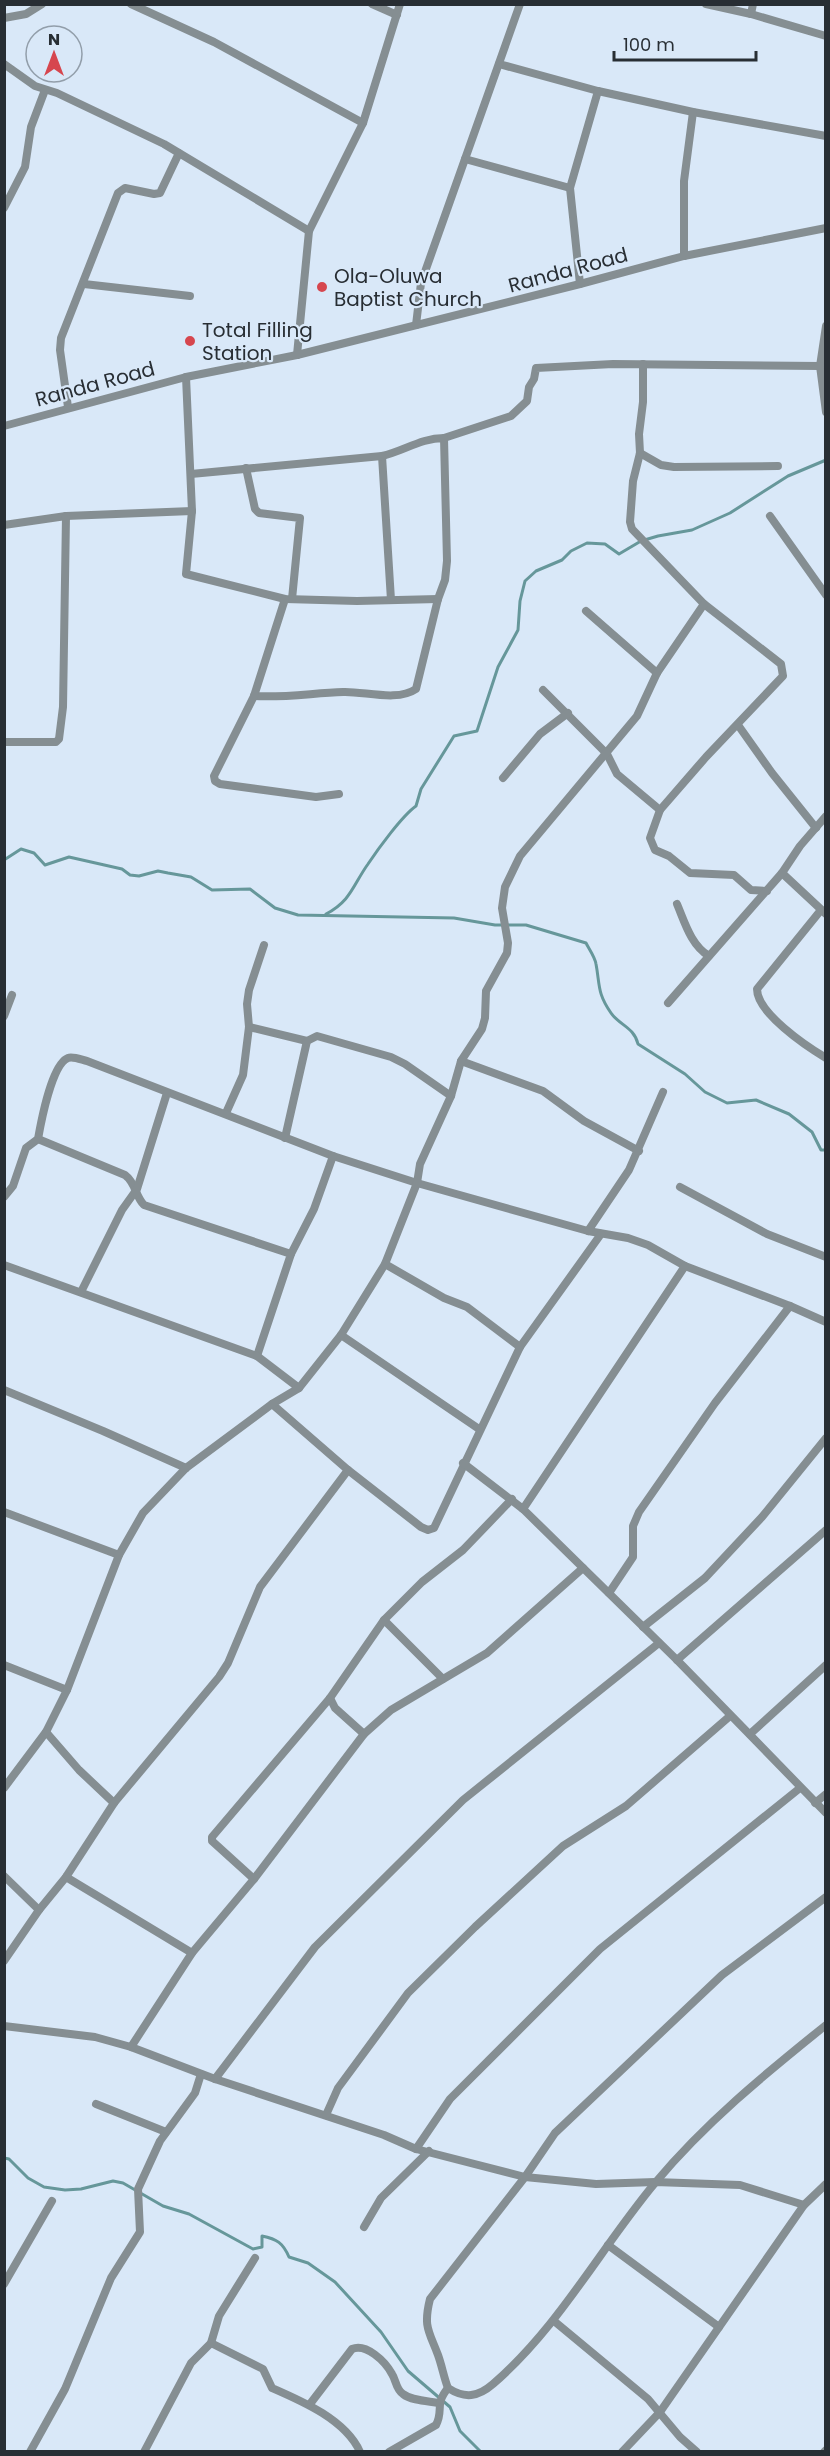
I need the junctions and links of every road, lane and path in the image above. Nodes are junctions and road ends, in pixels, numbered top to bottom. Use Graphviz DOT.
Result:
graph roads {
  1 [pos="42,4"];
  2 [pos="131,4"];
  3 [pos="372,4"];
  4 [pos="400,4"];
  5 [pos="520,4"];
  6 [pos="706,4"];
  7 [pos="752,9"];
  8 [pos="397,15"];
  9 [pos="4,18"];
  10 [pos="825,36"];
  11 [pos="4,64"];
  12 [pos="499,64"];
  13 [pos="45,90"];
  14 [pos="598,91"];
  15 [pos="693,112"];
  16 [pos="363,123"];
  17 [pos="825,136"];
  18 [pos="179,153"];
  19 [pos="465,159"];
  20 [pos="570,188"];
  21 [pos="4,208"];
  22 [pos="825,228"];
  23 [pos="309,231"];
  24 [pos="684,256"];
  25 [pos="84,284"];
  26 [pos="580,284"];
  27 [pos="190,296"];
  28 [pos="416,325"];
  29 [pos="825,326"];
  30 [pos="297,355"];
  31 [pos="643,364"];
  32 [pos="820,366"];
  33 [pos="186,377"];
  34 [pos="68,407"];
  35 [pos="825,412"];
  36 [pos="4,426"];
  37 [pos="444,438"];
  38 [pos="640,453"];
  39 [pos="382,456"];
  40 [pos="778,466"];
  41 [pos="246,468"];
  42 [pos="191,474"];
  43 [pos="192,512"];
  44 [pos="66,516"];
  45 [pos="770,516"];
  46 [pos="4,525"];
  47 [pos="825,596"];
  48 [pos="289,599"];
  49 [pos="438,599"];
  50 [pos="391,600"];
  51 [pos="704,604"];
  52 [pos="586,612"];
  53 [pos="657,673"];
  54 [pos="543,690"];
  55 [pos="254,696"];
  56 [pos="568,713"];
  57 [pos="738,725"];
  58 [pos="4,742"];
  59 [pos="607,754"];
  60 [pos="503,778"];
  61 [pos="339,794"];
  62 [pos="660,810"];
  63 [pos="825,816"];
  64 [pos="816,828"];
  65 [pos="782,873"];
  66 [pos="767,891"];
  67 [pos="677,904"];
  68 [pos="823,912"];
  69 [pos="264,945"];
  70 [pos="710,956"];
  71 [pos="12,995"];
  72 [pos="668,1003"];
  73 [pos="4,1016"];
  74 [pos="249,1027"];
  75 [pos="307,1041"];
  76 [pos="825,1058"];
  77 [pos="460,1061"];
  78 [pos="663,1092"];
  79 [pos="168,1093"];
  80 [pos="451,1096"];
  81 [pos="226,1113"];
  82 [pos="38,1138"];
  83 [pos="285,1138"];
  84 [pos="639,1151"];
  85 [pos="333,1156"];
  86 [pos="417,1183"];
  87 [pos="680,1187"];
  88 [pos="137,1189"];
  89 [pos="4,1197"];
  90 [pos="588,1231"];
  91 [pos="601,1234"];
  92 [pos="291,1254"];
  93 [pos="825,1257"];
  94 [pos="386,1264"];
  95 [pos="4,1265"];
  96 [pos="686,1266"];
  97 [pos="81,1292"];
  98 [pos="790,1306"];
  99 [pos="825,1322"];
  100 [pos="341,1335"];
  101 [pos="520,1347"];
  102 [pos="257,1356"];
  103 [pos="298,1388"];
  104 [pos="4,1390"];
  105 [pos="273,1404"];
  106 [pos="479,1429"];
  107 [pos="825,1438"];
  108 [pos="463,1463"];
  109 [pos="186,1468"];
  110 [pos="348,1470"];
  111 [pos="512,1499"];
  112 [pos="523,1509"];
  113 [pos="4,1512"];
  114 [pos="825,1530"];
  115 [pos="119,1555"];
  116 [pos="584,1568"];
  117 [pos="609,1593"];
  118 [pos="384,1620"];
  119 [pos="644,1627"];
  120 [pos="659,1643"];
  121 [pos="677,1660"];
  122 [pos="4,1665"];
  123 [pos="825,1665"];
  124 [pos="443,1679"];
  125 [pos="67,1690"];
  126 [pos="330,1698"];
  127 [pos="335,1708"];
  128 [pos="321,1710"];
  129 [pos="730,1716"];
  130 [pos="46,1732"];
  131 [pos="364,1734"];
  132 [pos="750,1734"];
  133 [pos="4,1788"];
  134 [pos="800,1788"];
  135 [pos="825,1794"];
  136 [pos="114,1803"];
  137 [pos="815,1803"];
  138 [pos="825,1813"];
  139 [pos="4,1876"];
  140 [pos="66,1877"];
  141 [pos="254,1879"];
  142 [pos="825,1897"];
  143 [pos="39,1910"];
  144 [pos="192,1953"];
  145 [pos="5,1957"];
  146 [pos="825,2025"];
  147 [pos="4,2026"];
  148 [pos="131,2047"];
  149 [pos="201,2073"];
  150 [pos="215,2079"];
  151 [pos="96,2104"];
  152 [pos="326,2115"];
  153 [pos="166,2132"];
  154 [pos="416,2149"];
  155 [pos="429,2151"];
  156 [pos="525,2177"];
  157 [pos="655,2182"];
  158 [pos="825,2184"];
  159 [pos="52,2201"];
  160 [pos="804,2205"];
  161 [pos="364,2227"];
  162 [pos="608,2245"];
  163 [pos="255,2258"];
  164 [pos="4,2284"];
  165 [pos="554,2321"];
  166 [pos="719,2327"];
  167 [pos="211,2343"];
  168 [pos="448,2388"];
  169 [pos="439,2403"];
  170 [pos="310,2404"];
  171 [pos="660,2412"];
  172 [pos="30,2451"];
  173 [pos="144,2451"];
  174 [pos="360,2451"];
  175 [pos="388,2451"];
  176 [pos="622,2451"];
  177 [pos="697,2451"];
  1 -- 9 [label="street"];
  2 -- 16 [label="street"];
  3 -- 8 [label="street"];
  4 -- 8 [label="street"];
  5 -- 12 [label="street"];
  6 -- 7 [label="street"];
  7 -- 10 [label="street"];
  8 -- 16 [label="street"];
  11 -- 13 [label="street"];
  12 -- 14 [label="street"];
  12 -- 19 [label="street"];
  13 -- 18 [label="street"];
  13 -- 21 [label="street"];
  14 -- 15 [label="street"];
  14 -- 20 [label="street"];
  15 -- 17 [label="street"];
  15 -- 24 [label="street"];
  16 -- 23 [label="street"];
  18 -- 23 [label="street"];
  18 -- 25 [label="street"];
  19 -- 20 [label="street"];
  19 -- 28 [label="street"];
  20 -- 26 [label="street"];
  22 -- 24 [label="street, Randa Road"];
  23 -- 30 [label="street"];
  24 -- 26 [label="street, Randa Road"];
  25 -- 27 [label="street"];
  25 -- 34 [label="street"];
  26 -- 28 [label="street, Randa Road"];
  28 -- 30 [label="street, Randa Road"];
  29 -- 32 [label="street"];
  30 -- 33 [label="street, Randa Road"];
  31 -- 32 [label="street"];
  31 -- 37 [label="street"];
  31 -- 38 [label="street"];
  32 -- 35 [label="street"];
  33 -- 34 [label="street, Randa Road"];
  33 -- 42 [label="street"];
  34 -- 36 [label="street, Randa Road"];
  37 -- 39 [label="street"];
  37 -- 49 [label="street"];
  38 -- 40 [label="street"];
  38 -- 51 [label="street"];
  39 -- 41 [label="street"];
  39 -- 50 [label="street"];
  41 -- 42 [label="street"];
  41 -- 48 [label="street"];
  42 -- 43 [label="street"];
  43 -- 44 [label="street"];
  43 -- 48 [label="street"];
  44 -- 46 [label="street"];
  44 -- 58 [label="street"];
  45 -- 47 [label="street"];
  48 -- 50 [label="street"];
  48 -- 55 [label="street"];
  49 -- 50 [label="street"];
  49 -- 55 [label="street"];
  51 -- 53 [label="street"];
  51 -- 57 [label="street"];
  52 -- 53 [label="street"];
  53 -- 59 [label="street"];
  54 -- 56 [label="street"];
  55 -- 61 [label="street"];
  56 -- 59 [label="street"];
  56 -- 60 [label="street"];
  57 -- 62 [label="street"];
  57 -- 64 [label="street"];
  59 -- 62 [label="street"];
  59 -- 77 [label="street"];
  62 -- 66 [label="street"];
  63 -- 64 [label="street"];
  64 -- 65 [label="street"];
  65 -- 66 [label="street"];
  65 -- 68 [label="street"];
  66 -- 70 [label="street"];
  67 -- 70 [label="street"];
  68 -- 76 [label="street"];
  69 -- 74 [label="street"];
  70 -- 72 [label="street"];
  71 -- 73 [label="street"];
  74 -- 75 [label="street"];
  74 -- 81 [label="street"];
  75 -- 80 [label="street"];
  75 -- 83 [label="street"];
  77 -- 80 [label="street"];
  77 -- 84 [label="street"];
  78 -- 84 [label="street"];
  79 -- 81 [label="street"];
  79 -- 82 [label="street"];
  79 -- 88 [label="street"];
  80 -- 86 [label="street"];
  81 -- 83 [label="street"];
  82 -- 88 [label="street"];
  82 -- 89 [label="street"];
  83 -- 85 [label="street"];
  84 -- 90 [label="street"];
  85 -- 86 [label="street"];
  85 -- 92 [label="street"];
  86 -- 90 [label="street"];
  86 -- 94 [label="street"];
  87 -- 93 [label="street"];
  88 -- 92 [label="street"];
  88 -- 97 [label="street"];
  90 -- 91 [label="street"];
  91 -- 96 [label="street"];
  91 -- 101 [label="street"];
  92 -- 102 [label="street"];
  94 -- 100 [label="street"];
  94 -- 101 [label="street"];
  95 -- 97 [label="street"];
  96 -- 98 [label="street"];
  96 -- 112 [label="street"];
  97 -- 102 [label="street"];
  98 -- 99 [label="street"];
  98 -- 117 [label="street"];
  100 -- 103 [label="street"];
  100 -- 106 [label="street"];
  101 -- 106 [label="street"];
  102 -- 103 [label="street"];
  103 -- 105 [label="street"];
  104 -- 109 [label="street"];
  105 -- 109 [label="street"];
  105 -- 110 [label="street"];
  106 -- 108 [label="street"];
  107 -- 119 [label="street"];
  108 -- 110 [label="street"];
  108 -- 111 [label="street"];
  109 -- 115 [label="street"];
  110 -- 136 [label="street"];
  111 -- 112 [label="street"];
  111 -- 118 [label="street"];
  112 -- 116 [label="street"];
  113 -- 115 [label="street"];
  114 -- 121 [label="street"];
  115 -- 125 [label="street"];
  116 -- 117 [label="street"];
  116 -- 124 [label="street"];
  117 -- 119 [label="street"];
  118 -- 124 [label="street"];
  118 -- 126 [label="street"];
  119 -- 120 [label="street"];
  120 -- 121 [label="street"];
  120 -- 150 [label="street"];
  121 -- 129 [label="street"];
  122 -- 125 [label="street"];
  123 -- 132 [label="street"];
  124 -- 131 [label="street"];
  125 -- 130 [label="street"];
  126 -- 127 [label="street"];
  126 -- 128 [label="street"];
  127 -- 128 [label="street"];
  127 -- 131 [label="street"];
  128 -- 141 [label="street"];
  129 -- 132 [label="street"];
  129 -- 152 [label="street"];
  130 -- 133 [label="street"];
  130 -- 136 [label="street"];
  131 -- 141 [label="street"];
  132 -- 134 [label="street"];
  134 -- 137 [label="street"];
  134 -- 154 [label="street"];
  135 -- 137 [label="street"];
  136 -- 140 [label="street"];
  137 -- 138 [label="street"];
  139 -- 143 [label="street"];
  140 -- 143 [label="street"];
  140 -- 144 [label="street"];
  141 -- 144 [label="street"];
  142 -- 156 [label="street"];
  143 -- 145 [label="street"];
  144 -- 148 [label="street"];
  146 -- 157 [label="street"];
  147 -- 148 [label="street"];
  148 -- 149 [label="street"];
  149 -- 150 [label="street"];
  149 -- 153 [label="street"];
  150 -- 152 [label="street"];
  151 -- 153 [label="street"];
  152 -- 154 [label="street"];
  153 -- 172 [label="street"];
  154 -- 155 [label="street"];
  155 -- 156 [label="street"];
  155 -- 161 [label="street"];
  156 -- 157 [label="street"];
  156 -- 168 [label="street"];
  157 -- 160 [label="street"];
  157 -- 162 [label="street"];
  158 -- 160 [label="street"];
  159 -- 164 [label="street"];
  160 -- 166 [label="street"];
  162 -- 165 [label="street"];
  162 -- 166 [label="street"];
  163 -- 167 [label="street"];
  165 -- 168 [label="street"];
  165 -- 171 [label="street"];
  166 -- 171 [label="street"];
  167 -- 170 [label="street"];
  167 -- 173 [label="street"];
  168 -- 169 [label="street"];
  169 -- 170 [label="street"];
  169 -- 175 [label="street"];
  170 -- 174 [label="street"];
  171 -- 176 [label="street"];
  171 -- 177 [label="street"];
}
